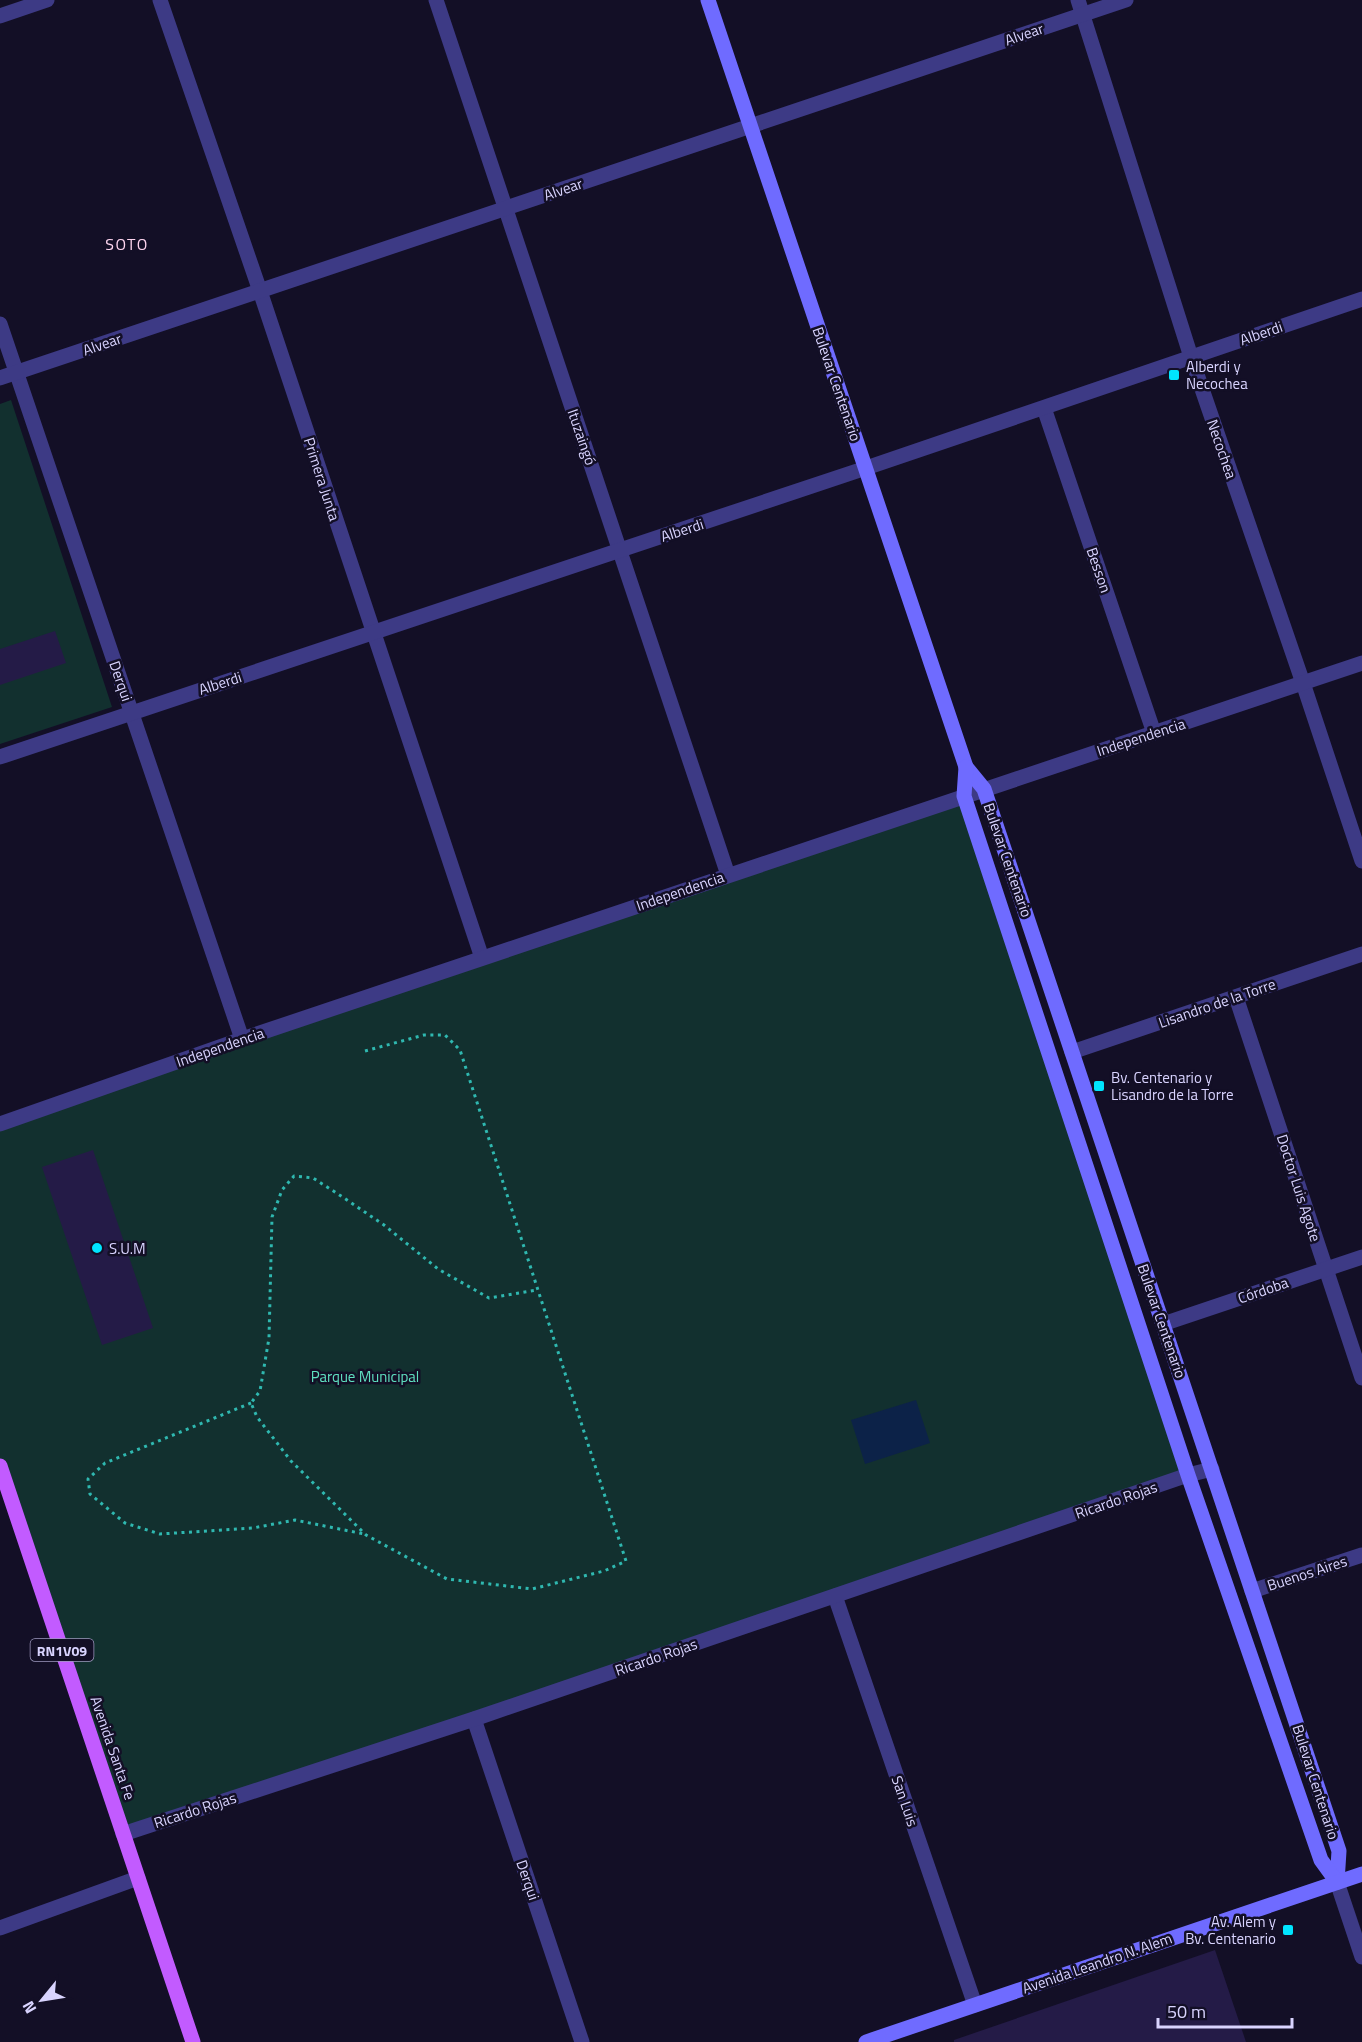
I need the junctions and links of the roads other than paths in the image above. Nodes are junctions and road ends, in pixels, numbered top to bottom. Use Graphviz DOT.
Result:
graph roads {
  1 [pos="47,0"];
  2 [pos="160,0"];
  3 [pos="436,0"];
  4 [pos="708,0"];
  5 [pos="1126,0"];
  6 [pos="1080,7"];
  7 [pos="0,16"];
  8 [pos="750,126"];
  9 [pos="505,208"];
  10 [pos="260,291"];
  11 [pos="1362,299"];
  12 [pos="0,324"];
  13 [pos="1191,357"];
  14 [pos="16,373"];
  15 [pos="0,378"];
  16 [pos="1044,408"];
  17 [pos="866,468"];
  18 [pos="620,550"];
  19 [pos="373,633"];
  20 [pos="1362,663"];
  21 [pos="1303,683"];
  22 [pos="132,713"];
  23 [pos="1154,733"];
  24 [pos="0,757"];
  25 [pos="966,767"];
  26 [pos="984,789"];
  27 [pos="964,796"];
  28 [pos="1362,861"];
  29 [pos="728,875"];
  30 [pos="1362,954"];
  31 [pos="483,958"];
  32 [pos="1236,997"];
  33 [pos="242,1039"];
  34 [pos="1072,1052"];
  35 [pos="0,1124"];
  36 [pos="1362,1257"];
  37 [pos="1326,1269"];
  38 [pos="1163,1324"];
  39 [pos="1362,1378"];
  40 [pos="1212,1469"];
  41 [pos="1,1470"];
  42 [pos="1188,1475"];
  43 [pos="1362,1555"];
  44 [pos="1252,1591"];
  45 [pos="835,1596"];
  46 [pos="474,1719"];
  47 [pos="123,1834"];
  48 [pos="1362,1874"];
  49 [pos="138,1878"];
  50 [pos="1337,1882"];
  51 [pos="0,1928"];
  52 [pos="1362,1957"];
  53 [pos="975,2005"];
  54 [pos="193,2042"];
  55 [pos="582,2042"];
  56 [pos="866,2042"];
  1 -- 7 [label="street"];
  2 -- 10 [label="street, Primera Junta"];
  3 -- 9 [label="street, Ituzaingó"];
  4 -- 8 [label="main road, Bulevar Centenario"];
  5 -- 6 [label="street, Alvear"];
  6 -- 8 [label="street, Alvear"];
  6 -- 13 [label="street, Necochea"];
  8 -- 9 [label="street, Alvear"];
  8 -- 17 [label="main road, Bulevar Centenario"];
  9 -- 10 [label="street, Alvear"];
  9 -- 18 [label="street, Ituzaingó"];
  10 -- 14 [label="street, Alvear"];
  10 -- 19 [label="street, Primera Junta"];
  11 -- 13 [label="street, Alberdi"];
  12 -- 14 [label="street, Derqui"];
  13 -- 16 [label="street, Alberdi"];
  13 -- 21 [label="street, Necochea"];
  14 -- 15 [label="street, Alvear"];
  14 -- 22 [label="street, Derqui"];
  16 -- 17 [label="street, Alberdi"];
  16 -- 23 [label="street, Besson"];
  17 -- 18 [label="street, Alberdi"];
  17 -- 25 [label="main road, Bulevar Centenario"];
  18 -- 19 [label="street, Alberdi"];
  18 -- 29 [label="street, Ituzaingó"];
  19 -- 22 [label="street, Alberdi"];
  19 -- 31 [label="street, Primera Junta"];
  20 -- 21 [label="street, Independencia"];
  21 -- 23 [label="street, Independencia"];
  21 -- 28 [label="street, Necochea"];
  22 -- 24 [label="street, Alberdi"];
  22 -- 33 [label="street, Derqui"];
  23 -- 26 [label="street, Independencia"];
  25 -- 26 [label="main road, Bulevar Centenario"];
  25 -- 27 [label="main road, Bulevar Centenario"];
  26 -- 27 [label="street, Independencia"];
  26 -- 34 [label="main road, Bulevar Centenario"];
  27 -- 29 [label="street, Independencia"];
  27 -- 42 [label="main road, Bulevar Centenario"];
  29 -- 31 [label="street, Independencia"];
  30 -- 32 [label="street, Lisandro de la Torre"];
  31 -- 33 [label="street, Independencia"];
  32 -- 34 [label="street, Lisandro de la Torre"];
  32 -- 37 [label="street, Doctor Luis Agote"];
  33 -- 35 [label="street, Independencia"];
  34 -- 38 [label="main road, Bulevar Centenario"];
  36 -- 37 [label="street, Córdoba"];
  37 -- 38 [label="street, Córdoba"];
  37 -- 39 [label="street, Doctor Luis Agote"];
  38 -- 40 [label="main road, Bulevar Centenario"];
  40 -- 42 [label="street, Ricardo Rojas"];
  40 -- 44 [label="main road, Bulevar Centenario"];
  41 -- 47 [label="main road, Avenida Santa Fe / RN1V09"];
  42 -- 45 [label="street, Ricardo Rojas"];
  42 -- 50 [label="main road, Bulevar Centenario"];
  43 -- 44 [label="street, Buenos Aires"];
  44 -- 50 [label="main road, Bulevar Centenario"];
  45 -- 46 [label="street, Ricardo Rojas"];
  45 -- 53 [label="street, San Luis"];
  46 -- 47 [label="street, Ricardo Rojas"];
  46 -- 55 [label="street, Derqui"];
  47 -- 49 [label="main road, Avenida Santa Fe / RN1V09"];
  48 -- 50 [label="main road, Avenida Leandro N. Alem"];
  49 -- 51 [label="street"];
  49 -- 54 [label="main road, Avenida Santa Fe / RN1V09"];
  50 -- 52 [label="street, Bulevar Centenario"];
  50 -- 53 [label="main road, Avenida Leandro N. Alem"];
  53 -- 56 [label="main road, Avenida Leandro N. Alem"];
}
